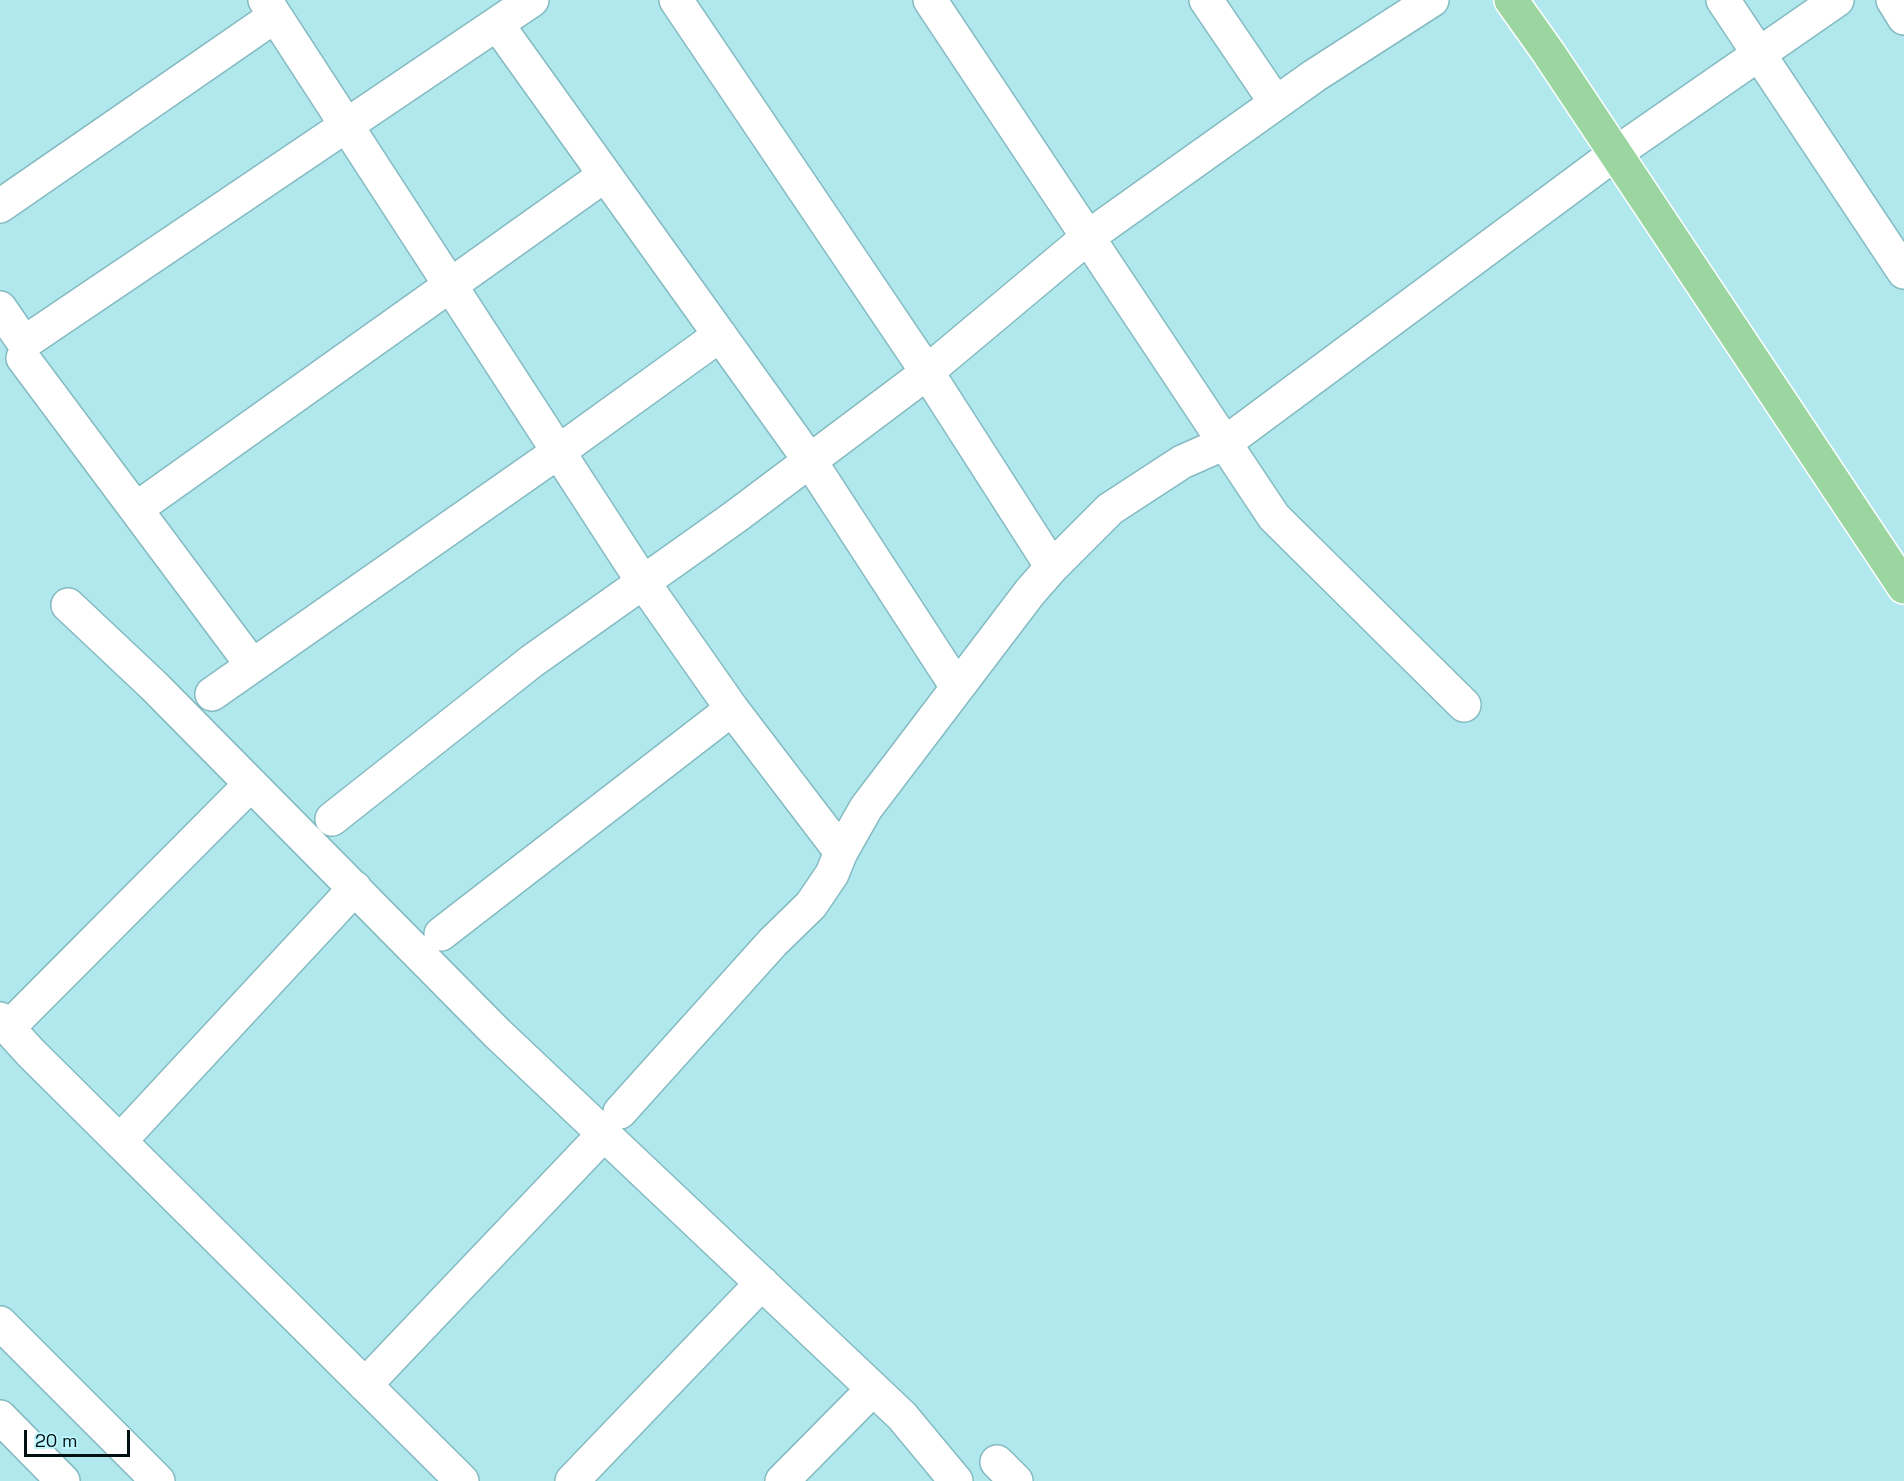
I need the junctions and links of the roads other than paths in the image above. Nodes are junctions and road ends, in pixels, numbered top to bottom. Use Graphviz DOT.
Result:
graph roads {
  1 [pos="532,0"];
  2 [pos="676,0"];
  3 [pos="930,0"];
  4 [pos="1206,0"];
  5 [pos="1432,0"];
  6 [pos="1511,0"];
  7 [pos="1723,0"];
  8 [pos="1837,0"];
  9 [pos="1893,0"];
  10 [pos="270,8"];
  11 [pos="1904,18"];
  12 [pos="497,24"];
  13 [pos="1758,55"];
  14 [pos="1276,103"];
  15 [pos="345,125"];
  16 [pos="1616,153"];
  17 [pos="605,175"];
  18 [pos="0,206"];
  19 [pos="1088,237"];
  20 [pos="1904,272"];
  21 [pos="450,286"];
  22 [pos="0,308"];
  23 [pos="720,335"];
  24 [pos="23,358"];
  25 [pos="927,372"];
  26 [pos="1225,442"];
  27 [pos="558,452"];
  28 [pos="810,461"];
  29 [pos="136,509"];
  30 [pos="1052,567"];
  31 [pos="643,582"];
  32 [pos="1904,587"];
  33 [pos="68,605"];
  34 [pos="252,665"];
  35 [pos="957,687"];
  36 [pos="212,694"];
  37 [pos="1464,705"];
  38 [pos="732,709"];
  39 [pos="251,784"];
  40 [pos="332,819"];
  41 [pos="841,852"];
  42 [pos="355,888"];
  43 [pos="441,934"];
  44 [pos="4,1024"];
  45 [pos="612,1123"];
  46 [pos="120,1141"];
  47 [pos="762,1283"];
  48 [pos="0,1323"];
  49 [pos="365,1385"];
  50 [pos="873,1389"];
  51 [pos="0,1417"];
  52 [pos="63,1481"];
  53 [pos="158,1481"];
  54 [pos="462,1481"];
  55 [pos="572,1481"];
  56 [pos="782,1481"];
  57 [pos="957,1481"];
  1 -- 12 [label="street"];
  2 -- 25 [label="street"];
  3 -- 19 [label="street"];
  4 -- 14 [label="street"];
  5 -- 14 [label="street"];
  6 -- 16 [label="main road"];
  7 -- 13 [label="street"];
  8 -- 13 [label="street"];
  9 -- 11 [label="street"];
  10 -- 15 [label="street"];
  10 -- 18 [label="street"];
  12 -- 15 [label="street"];
  12 -- 17 [label="street"];
  13 -- 16 [label="street"];
  13 -- 20 [label="street"];
  14 -- 19 [label="street"];
  15 -- 21 [label="street"];
  15 -- 22 [label="street"];
  16 -- 26 [label="street"];
  16 -- 32 [label="main road"];
  17 -- 21 [label="street"];
  17 -- 23 [label="street"];
  19 -- 25 [label="street"];
  19 -- 26 [label="street"];
  21 -- 27 [label="street"];
  21 -- 29 [label="street"];
  23 -- 27 [label="street"];
  23 -- 28 [label="street"];
  24 -- 29 [label="street"];
  25 -- 28 [label="street"];
  25 -- 30 [label="street"];
  26 -- 30 [label="street"];
  26 -- 37 [label="street"];
  27 -- 31 [label="street"];
  27 -- 34 [label="street"];
  28 -- 31 [label="street"];
  28 -- 35 [label="street"];
  29 -- 34 [label="street"];
  30 -- 35 [label="street"];
  31 -- 38 [label="street"];
  31 -- 40 [label="street"];
  33 -- 39 [label="street"];
  34 -- 36 [label="street"];
  35 -- 41 [label="street"];
  38 -- 41 [label="street"];
  38 -- 43 [label="street"];
  39 -- 42 [label="street"];
  39 -- 44 [label="street"];
  41 -- 45 [label="street"];
  42 -- 45 [label="street"];
  42 -- 46 [label="street"];
  44 -- 46 [label="street"];
  45 -- 47 [label="street"];
  45 -- 49 [label="street"];
  46 -- 49 [label="street"];
  47 -- 50 [label="street"];
  47 -- 55 [label="street"];
  48 -- 53 [label="street"];
  49 -- 54 [label="street"];
  50 -- 56 [label="street"];
  50 -- 57 [label="street"];
  51 -- 52 [label="street"];
}
